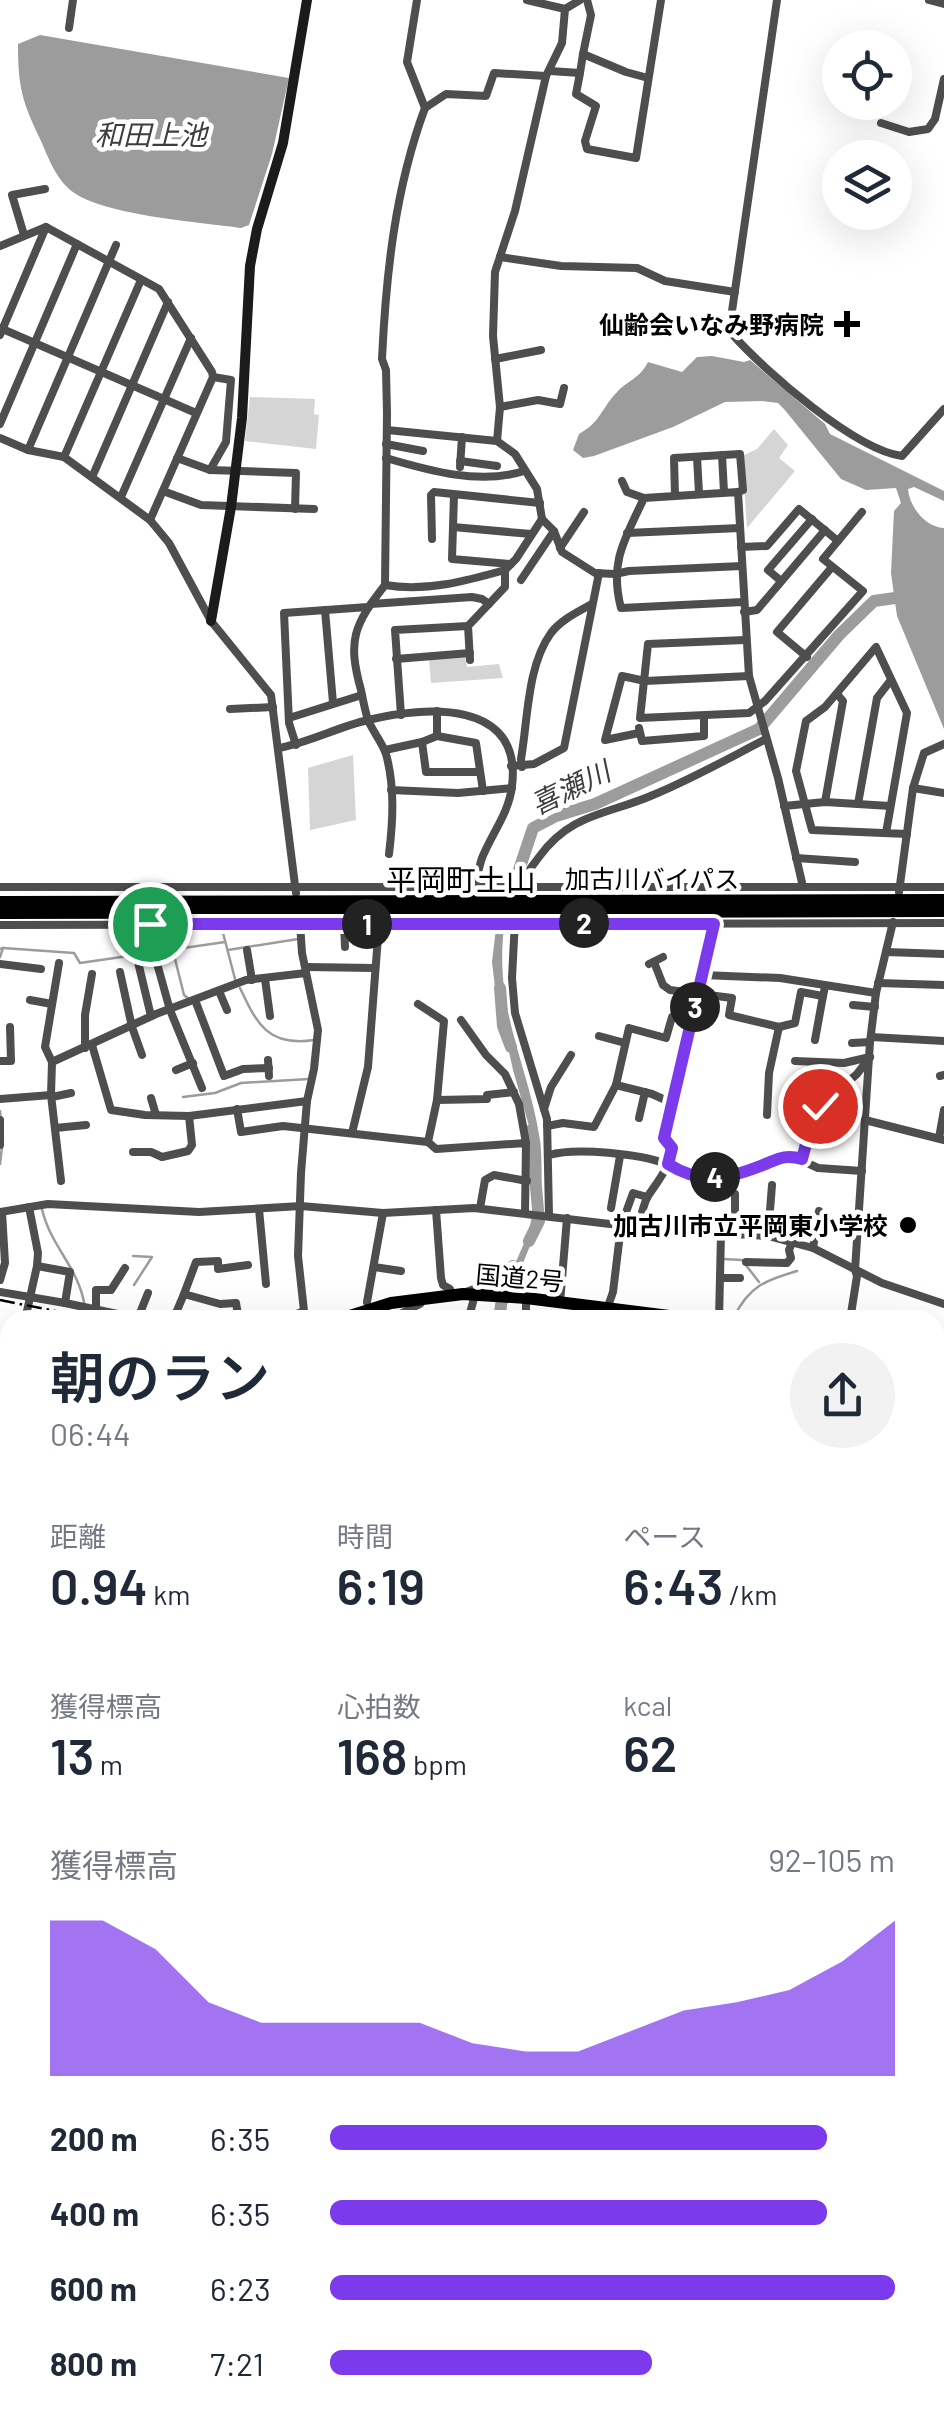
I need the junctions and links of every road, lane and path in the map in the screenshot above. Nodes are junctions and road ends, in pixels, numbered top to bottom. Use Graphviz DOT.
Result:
graph roads {
  1 [pos="73,0"];
  2 [pos="307,0"];
  3 [pos="417,0"];
  4 [pos="527,0"];
  5 [pos="583,0"];
  6 [pos="661,0"];
  7 [pos="777,0"];
  8 [pos="929,0"];
  9 [pos="944,4"];
  10 [pos="565,10"];
  11 [pos="69,28"];
  12 [pos="583,54"];
  13 [pos="580,73"];
  14 [pos="548,74"];
  15 [pos="648,78"];
  16 [pos="944,78"];
  17 [pos="942,98"];
  18 [pos="426,108"];
  19 [pos="881,123"];
  20 [pos="45,190"];
  21 [pos="46,228"];
  22 [pos="24,235"];
  23 [pos="77,244"];
  24 [pos="116,245"];
  25 [pos="0,246"];
  26 [pos="500,257"];
  27 [pos="109,261"];
  28 [pos="141,280"];
  29 [pos="735,292"];
  30 [pos="168,302"];
  31 [pos="1,331"];
  32 [pos="191,338"];
  33 [pos="34,342"];
  34 [pos="541,350"];
  35 [pos="66,357"];
  36 [pos="495,359"];
  37 [pos="100,371"];
  38 [pos="213,377"];
  39 [pos="132,386"];
  40 [pos="564,388"];
  41 [pos="163,399"];
  42 [pos="555,403"];
  43 [pos="500,408"];
  44 [pos="944,409"];
  45 [pos="196,413"];
  46 [pos="552,418"];
  47 [pos="0,424"];
  48 [pos="387,430"];
  49 [pos="0,438"];
  50 [pos="462,438"];
  51 [pos="497,441"];
  52 [pos="386,444"];
  53 [pos="28,450"];
  54 [pos="423,451"];
  55 [pos="722,456"];
  56 [pos="64,457"];
  57 [pos="697,457"];
  58 [pos="177,458"];
  59 [pos="386,458"];
  60 [pos="497,466"];
  61 [pos="210,470"];
  62 [pos="236,471"];
  63 [pos="524,471"];
  64 [pos="93,475"];
  65 [pos="622,481"];
  66 [pos="164,490"];
  67 [pos="724,492"];
  68 [pos="738,492"];
  69 [pos="675,494"];
  70 [pos="699,494"];
  71 [pos="454,495"];
  72 [pos="122,497"];
  73 [pos="644,498"];
  74 [pos="540,503"];
  75 [pos="231,507"];
  76 [pos="295,509"];
  77 [pos="314,509"];
  78 [pos="584,512"];
  79 [pos="862,512"];
  80 [pos="542,519"];
  81 [pos="812,519"];
  82 [pos="150,520"];
  83 [pos="453,527"];
  84 [pos="740,528"];
  85 [pos="825,530"];
  86 [pos="554,531"];
  87 [pos="531,534"];
  88 [pos="628,534"];
  89 [pos="432,539"];
  90 [pos="838,542"];
  91 [pos="741,547"];
  92 [pos="560,548"];
  93 [pos="440,558"];
  94 [pos="452,559"];
  95 [pos="742,566"];
  96 [pos="832,566"];
  97 [pos="508,567"];
  98 [pos="599,573"];
  99 [pos="614,574"];
  100 [pos="521,580"];
  101 [pos="781,581"];
  102 [pos="385,585"];
  103 [pos="743,602"];
  104 [pos="489,604"];
  105 [pos="590,604"];
  106 [pos="369,605"];
  107 [pos="324,610"];
  108 [pos="744,612"];
  109 [pos="211,622"];
  110 [pos="468,626"];
  111 [pos="744,640"];
  112 [pos="807,657"];
  113 [pos="396,659"];
  114 [pos="749,676"];
  115 [pos="891,680"];
  116 [pos="645,681"];
  117 [pos="836,694"];
  118 [pos="362,695"];
  119 [pos="333,703"];
  120 [pos="273,707"];
  121 [pos="756,708"];
  122 [pos="230,710"];
  123 [pos="437,711"];
  124 [pos="402,716"];
  125 [pos="704,716"];
  126 [pos="289,718"];
  127 [pos="640,718"];
  128 [pos="368,720"];
  129 [pos="639,732"];
  130 [pos="436,736"];
  131 [pos="765,736"];
  132 [pos="422,742"];
  133 [pos="296,744"];
  134 [pos="944,744"];
  135 [pos="902,745"];
  136 [pos="279,748"];
  137 [pos="385,750"];
  138 [pos="924,753"];
  139 [pos="511,766"];
  140 [pos="522,767"];
  141 [pos="480,772"];
  142 [pos="512,788"];
  143 [pos="913,788"];
  144 [pos="391,790"];
  145 [pos="483,790"];
  146 [pos="944,792"];
  147 [pos="805,802"];
  148 [pos="825,802"];
  149 [pos="858,804"];
  150 [pos="784,806"];
  151 [pos="890,806"];
  152 [pos="886,833"];
  153 [pos="907,834"];
  154 [pos="389,854"];
  155 [pos="796,858"];
  156 [pos="855,862"];
  157 [pos="0,887"];
  158 [pos="944,887"];
  159 [pos="474,888"];
  160 [pos="802,888"];
  161 [pos="899,889"];
  162 [pos="296,890"];
  163 [pos="944,900"];
  164 [pos="0,902"];
  165 [pos="497,906"];
  166 [pos="521,906"];
  167 [pos="944,910"];
  168 [pos="0,913"];
  169 [pos="894,920"];
  170 [pos="300,921"];
  171 [pos="944,923"];
  172 [pos="344,924"];
  173 [pos="380,924"];
  174 [pos="714,924"];
  175 [pos="0,925"];
  176 [pos="344,948"];
  177 [pos="248,950"];
  178 [pos="886,952"];
  179 [pos="944,954"];
  180 [pos="137,958"];
  181 [pos="655,961"];
  182 [pos="0,964"];
  183 [pos="374,968"];
  184 [pos="42,969"];
  185 [pos="60,970"];
  186 [pos="306,970"];
  187 [pos="174,971"];
  188 [pos="120,972"];
  189 [pos="92,974"];
  190 [pos="702,975"];
  191 [pos="265,978"];
  192 [pos="252,980"];
  193 [pos="944,985"];
  194 [pos="877,988"];
  195 [pos="219,991"];
  196 [pos="824,991"];
  197 [pos="699,993"];
  198 [pos="744,996"];
  199 [pos="732,998"];
  200 [pos="30,1000"];
  201 [pos="195,1000"];
  202 [pos="52,1004"];
  203 [pos="418,1004"];
  204 [pos="853,1005"];
  205 [pos="874,1008"];
  206 [pos="170,1010"];
  207 [pos="226,1010"];
  208 [pos="151,1016"];
  209 [pos="270,1016"];
  210 [pos="632,1017"];
  211 [pos="461,1020"];
  212 [pos="692,1020"];
  213 [pos="132,1027"];
  214 [pos="629,1028"];
  215 [pos="779,1028"];
  216 [pos="13,1033"];
  217 [pos="599,1036"];
  218 [pos="871,1039"];
  219 [pos="816,1040"];
  220 [pos="944,1041"];
  221 [pos="624,1043"];
  222 [pos="852,1043"];
  223 [pos="89,1047"];
  224 [pos="826,1051"];
  225 [pos="142,1055"];
  226 [pos="571,1056"];
  227 [pos="870,1057"];
  228 [pos="0,1061"];
  229 [pos="795,1061"];
  230 [pos="52,1062"];
  231 [pos="193,1063"];
  232 [pos="826,1063"];
  233 [pos="269,1068"];
  234 [pos="176,1070"];
  235 [pos="616,1085"];
  236 [pos="202,1088"];
  237 [pos="514,1092"];
  238 [pos="644,1092"];
  239 [pos="71,1093"];
  240 [pos="51,1096"];
  241 [pos="151,1098"];
  242 [pos="0,1099"];
  243 [pos="437,1100"];
  244 [pos="307,1101"];
  245 [pos="672,1103"];
  246 [pos="237,1109"];
  247 [pos="544,1109"];
  248 [pos="944,1110"];
  249 [pos="156,1115"];
  250 [pos="767,1115"];
  251 [pos="189,1116"];
  252 [pos="639,1118"];
  253 [pos="0,1120"];
  254 [pos="865,1120"];
  255 [pos="547,1126"];
  256 [pos="304,1127"];
  257 [pos="55,1128"];
  258 [pos="80,1128"];
  259 [pos="806,1129"];
  260 [pos="838,1132"];
  261 [pos="352,1133"];
  262 [pos="942,1139"];
  263 [pos="428,1142"];
  264 [pos="526,1144"];
  265 [pos="0,1145"];
  266 [pos="132,1152"];
  267 [pos="549,1154"];
  268 [pos="620,1156"];
  269 [pos="802,1159"];
  270 [pos="496,1163"];
  271 [pos="668,1164"];
  272 [pos="862,1171"];
  273 [pos="494,1176"];
  274 [pos="61,1181"];
  275 [pos="528,1181"];
  276 [pos="772,1185"];
  277 [pos="735,1194"];
  278 [pos="647,1197"];
  279 [pos="302,1206"];
  280 [pos="29,1207"];
  281 [pos="480,1208"];
  282 [pos="612,1208"];
  283 [pos="259,1209"];
  284 [pos="436,1210"];
  285 [pos="1,1212"];
  286 [pos="383,1213"];
  287 [pos="526,1213"];
  288 [pos="548,1215"];
  289 [pos="566,1218"];
  290 [pos="820,1218"];
  291 [pos="621,1226"];
  292 [pos="638,1228"];
  293 [pos="3,1234"];
  294 [pos="721,1234"];
  295 [pos="735,1234"];
  296 [pos="768,1236"];
  297 [pos="794,1240"];
  298 [pos="813,1248"];
  299 [pos="265,1259"];
  300 [pos="746,1262"];
  301 [pos="237,1263"];
  302 [pos="2,1264"];
  303 [pos="248,1265"];
  304 [pos="484,1265"];
  305 [pos="37,1266"];
  306 [pos="125,1268"];
  307 [pos="374,1268"];
  308 [pos="855,1270"];
  309 [pos="401,1272"];
  310 [pos="720,1278"];
  311 [pos="740,1278"];
  312 [pos="0,1280"];
  313 [pos="266,1284"];
  314 [pos="0,1292"];
  315 [pos="148,1294"];
  316 [pos="184,1294"];
  317 [pos="463,1295"];
  318 [pos="31,1297"];
  319 [pos="520,1298"];
  320 [pos="367,1302"];
  321 [pos="560,1302"];
  322 [pos="65,1303"];
  323 [pos="944,1304"];
  324 [pos="382,1306"];
  325 [pos="96,1309"];
  326 [pos="607,1309"];
  327 [pos="28,1310"];
  328 [pos="101,1310"];
  329 [pos="144,1310"];
  330 [pos="177,1310"];
  331 [pos="237,1310"];
  332 [pos="304,1310"];
  333 [pos="369,1310"];
  334 [pos="408,1310"];
  335 [pos="466,1310"];
  336 [pos="523,1310"];
  337 [pos="615,1310"];
  338 [pos="719,1310"];
  339 [pos="852,1310"];
  1 -- 11 [label="street"];
  2 -- 62 [label="street"];
  3 -- 18 [label="street"];
  4 -- 10 [label="street"];
  5 -- 10 [label="street"];
  5 -- 12 [label="street"];
  6 -- 15 [label="street"];
  7 -- 29 [label="street"];
  8 -- 9 [label="street"];
  10 -- 14 [label="street"];
  12 -- 13 [label="street"];
  12 -- 15 [label="street"];
  13 -- 14 [label="street"];
  13 -- 15 [label="street"];
  14 -- 18 [label="street"];
  14 -- 26 [label="street"];
  16 -- 17 [label="street"];
  17 -- 19 [label="street"];
  18 -- 48 [label="street"];
  20 -- 22 [label="street"];
  21 -- 22 [label="street"];
  21 -- 23 [label="street"];
  21 -- 31 [label="street"];
  22 -- 25 [label="street"];
  23 -- 27 [label="street"];
  23 -- 33 [label="street"];
  24 -- 27 [label="street"];
  26 -- 29 [label="street"];
  26 -- 36 [label="street"];
  27 -- 28 [label="street"];
  27 -- 35 [label="street"];
  28 -- 30 [label="street"];
  28 -- 37 [label="street"];
  29 -- 44 [label="street"];
  30 -- 32 [label="street"];
  30 -- 39 [label="street"];
  31 -- 33 [label="street"];
  32 -- 38 [label="street"];
  32 -- 41 [label="street"];
  33 -- 35 [label="street"];
  33 -- 47 [label="street"];
  34 -- 36 [label="street"];
  35 -- 37 [label="street"];
  35 -- 53 [label="street"];
  36 -- 43 [label="street"];
  37 -- 39 [label="street"];
  37 -- 56 [label="street"];
  38 -- 45 [label="street"];
  38 -- 61 [label="street"];
  39 -- 41 [label="street"];
  39 -- 64 [label="street"];
  40 -- 42 [label="street"];
  41 -- 45 [label="street"];
  41 -- 72 [label="street"];
  42 -- 43 [label="street"];
  42 -- 46 [label="street"];
  43 -- 51 [label="street"];
  45 -- 58 [label="street"];
  48 -- 50 [label="street"];
  48 -- 52 [label="street"];
  49 -- 53 [label="street"];
  50 -- 51 [label="street"];
  50 -- 60 [label="street"];
  51 -- 63 [label="street"];
  52 -- 54 [label="street"];
  52 -- 59 [label="street"];
  53 -- 56 [label="street"];
  55 -- 57 [label="street"];
  55 -- 67 [label="street"];
  55 -- 68 [label="street"];
  56 -- 64 [label="street"];
  57 -- 69 [label="street"];
  57 -- 70 [label="street"];
  58 -- 61 [label="street"];
  58 -- 66 [label="street"];
  59 -- 63 [label="street"];
  59 -- 102 [label="street"];
  61 -- 62 [label="street"];
  62 -- 75 [label="street"];
  62 -- 76 [label="street"];
  63 -- 74 [label="street"];
  64 -- 72 [label="street"];
  65 -- 73 [label="street"];
  66 -- 75 [label="street"];
  66 -- 82 [label="street"];
  67 -- 68 [label="street"];
  67 -- 70 [label="street"];
  68 -- 84 [label="street"];
  69 -- 70 [label="street"];
  69 -- 73 [label="street"];
  71 -- 74 [label="street"];
  71 -- 83 [label="street"];
  71 -- 89 [label="street"];
  72 -- 82 [label="street"];
  73 -- 88 [label="street"];
  74 -- 80 [label="street"];
  75 -- 76 [label="street"];
  75 -- 109 [label="street"];
  76 -- 77 [label="street"];
  78 -- 92 [label="street"];
  79 -- 90 [label="street"];
  80 -- 86 [label="street"];
  80 -- 87 [label="street"];
  81 -- 85 [label="street"];
  81 -- 91 [label="street"];
  81 -- 101 [label="street"];
  82 -- 109 [label="street"];
  83 -- 87 [label="street"];
  83 -- 94 [label="street"];
  84 -- 88 [label="street"];
  84 -- 91 [label="street"];
  85 -- 90 [label="street"];
  85 -- 101 [label="street"];
  86 -- 92 [label="street"];
  86 -- 100 [label="street"];
  87 -- 97 [label="street"];
  88 -- 99 [label="street"];
  90 -- 96 [label="street"];
  91 -- 95 [label="street"];
  92 -- 98 [label="street"];
  93 -- 94 [label="street"];
  94 -- 97 [label="street"];
  95 -- 99 [label="street"];
  95 -- 103 [label="street"];
  96 -- 112 [label="street"];
  96 -- 112 [label="street"];
  97 -- 102 [label="street"];
  97 -- 104 [label="street"];
  98 -- 99 [label="street"];
  98 -- 105 [label="street"];
  99 -- 103 [label="street"];
  101 -- 108 [label="street"];
  102 -- 106 [label="street"];
  103 -- 108 [label="street"];
  104 -- 106 [label="street"];
  104 -- 110 [label="street"];
  105 -- 140 [label="street"];
  105 -- 140 [label="street"];
  106 -- 107 [label="street"];
  106 -- 118 [label="street"];
  107 -- 119 [label="street"];
  107 -- 126 [label="street"];
  108 -- 111 [label="street"];
  109 -- 120 [label="street"];
  110 -- 113 [label="street"];
  110 -- 113 [label="street"];
  111 -- 114 [label="street"];
  111 -- 116 [label="street"];
  112 -- 121 [label="street"];
  113 -- 124 [label="street"];
  114 -- 116 [label="street"];
  114 -- 121 [label="street"];
  115 -- 117 [label="street"];
  115 -- 135 [label="street"];
  115 -- 149 [label="street"];
  116 -- 127 [label="street"];
  116 -- 129 [label="street"];
  117 -- 147 [label="street"];
  117 -- 148 [label="street"];
  118 -- 119 [label="street"];
  118 -- 128 [label="street"];
  119 -- 126 [label="street"];
  120 -- 122 [label="street"];
  120 -- 136 [label="street"];
  121 -- 125 [label="street"];
  121 -- 131 [label="street"];
  123 -- 124 [label="street"];
  123 -- 130 [label="street"];
  123 -- 139 [label="street"];
  124 -- 128 [label="street"];
  125 -- 127 [label="street"];
  125 -- 129 [label="street"];
  126 -- 133 [label="street"];
  127 -- 129 [label="street"];
  128 -- 133 [label="street"];
  128 -- 137 [label="street"];
  130 -- 132 [label="street"];
  130 -- 141 [label="street"];
  131 -- 150 [label="street"];
  131 -- 247 [label="street"];
  132 -- 137 [label="street"];
  132 -- 141 [label="street"];
  133 -- 136 [label="street"];
  134 -- 138 [label="street"];
  135 -- 138 [label="street"];
  135 -- 151 [label="street"];
  136 -- 162 [label="street"];
  137 -- 144 [label="street"];
  138 -- 143 [label="street"];
  139 -- 140 [label="street"];
  139 -- 142 [label="street"];
  141 -- 145 [label="street"];
  142 -- 145 [label="street"];
  142 -- 159 [label="street"];
  143 -- 146 [label="street"];
  143 -- 153 [label="street"];
  144 -- 145 [label="street"];
  144 -- 154 [label="street"];
  147 -- 148 [label="street"];
  147 -- 150 [label="street"];
  147 -- 152 [label="street"];
  148 -- 149 [label="street"];
  149 -- 151 [label="street"];
  150 -- 155 [label="street"];
  151 -- 152 [label="street"];
  152 -- 153 [label="street"];
  153 -- 161 [label="street"];
  155 -- 156 [label="street"];
  155 -- 160 [label="street"];
  157 -- 162 [label="street"];
  158 -- 161 [label="street"];
  159 -- 162 [label="street"];
  159 -- 165 [label="street"];
  160 -- 161 [label="street"];
  160 -- 166 [label="street"];
  163 -- 166 [label="highway, 加古川バイパス"];
  164 -- 165 [label="highway, 加古川バイパス"];
  165 -- 166 [label="highway, 加古川バイパス"];
  165 -- 166 [label="street"];
  165 -- 168 [label="highway, 加古川バイパス"];
  165 -- 173 [label="street"];
  166 -- 167 [label="highway, 加古川バイパス"];
  166 -- 174 [label="street"];
  169 -- 171 [label="street"];
  169 -- 174 [label="street"];
  169 -- 178 [label="street"];
  170 -- 172 [label="street"];
  170 -- 175 [label="street"];
  170 -- 186 [label="street"];
  172 -- 173 [label="street"];
  172 -- 176 [label="street"];
  173 -- 183 [label="street"];
  174 -- 190 [label="street"];
  177 -- 192 [label="street"];
  178 -- 179 [label="street"];
  178 -- 194 [label="street"];
  180 -- 208 [label="street"];
  181 -- 197 [label="street"];
  182 -- 184 [label="street"];
  183 -- 186 [label="street"];
  183 -- 261 [label="street"];
  185 -- 202 [label="street"];
  186 -- 191 [label="street"];
  186 -- 244 [label="street"];
  187 -- 206 [label="street"];
  188 -- 213 [label="street"];
  189 -- 223 [label="street"];
  190 -- 196 [label="street"];
  190 -- 197 [label="street"];
  191 -- 192 [label="street"];
  191 -- 209 [label="street"];
  192 -- 195 [label="street"];
  193 -- 194 [label="street"];
  194 -- 196 [label="street"];
  194 -- 205 [label="street"];
  195 -- 201 [label="street"];
  195 -- 207 [label="street"];
  196 -- 215 [label="street"];
  196 -- 219 [label="street"];
  197 -- 199 [label="street"];
  197 -- 212 [label="street"];
  198 -- 199 [label="street"];
  199 -- 215 [label="street"];
  200 -- 202 [label="street"];
  201 -- 206 [label="street"];
  201 -- 233 [label="street"];
  202 -- 230 [label="street"];
  203 -- 243 [label="street"];
  204 -- 205 [label="street"];
  205 -- 218 [label="street"];
  206 -- 208 [label="street"];
  206 -- 231 [label="street"];
  208 -- 213 [label="street"];
  210 -- 214 [label="street"];
  211 -- 237 [label="street"];
  212 -- 214 [label="street"];
  212 -- 245 [label="street"];
  213 -- 223 [label="street"];
  213 -- 225 [label="street"];
  214 -- 221 [label="street"];
  215 -- 250 [label="street"];
  216 -- 228 [label="street"];
  217 -- 221 [label="street"];
  218 -- 220 [label="street"];
  218 -- 222 [label="street"];
  218 -- 227 [label="street"];
  221 -- 235 [label="street"];
  223 -- 230 [label="street"];
  223 -- 249 [label="street"];
  224 -- 232 [label="street"];
  226 -- 247 [label="street"];
  227 -- 232 [label="street"];
  227 -- 254 [label="street"];
  227 -- 259 [label="street"];
  229 -- 232 [label="street"];
  230 -- 240 [label="street"];
  231 -- 234 [label="street"];
  231 -- 236 [label="street"];
  235 -- 238 [label="street"];
  235 -- 255 [label="street"];
  237 -- 243 [label="street"];
  237 -- 264 [label="street"];
  238 -- 245 [label="street"];
  238 -- 252 [label="street"];
  239 -- 240 [label="street"];
  240 -- 242 [label="street"];
  240 -- 257 [label="street"];
  241 -- 249 [label="street"];
  243 -- 263 [label="street"];
  244 -- 246 [label="street"];
  244 -- 256 [label="street"];
  245 -- 271 [label="street"];
  246 -- 251 [label="street"];
  246 -- 256 [label="street"];
  247 -- 255 [label="street"];
  248 -- 262 [label="street"];
  249 -- 251 [label="street"];
  251 -- 266 [label="street"];
  253 -- 265 [label="street"];
  254 -- 262 [label="street"];
  254 -- 272 [label="street"];
  255 -- 267 [label="street"];
  256 -- 261 [label="street"];
  256 -- 279 [label="street"];
  257 -- 258 [label="street"];
  257 -- 274 [label="street"];
  259 -- 260 [label="street"];
  259 -- 269 [label="street"];
  261 -- 263 [label="street"];
  263 -- 264 [label="street"];
  264 -- 275 [label="street"];
  267 -- 268 [label="street"];
  267 -- 288 [label="street"];
  268 -- 271 [label="street"];
  268 -- 282 [label="street"];
  269 -- 271 [label="street"];
  269 -- 272 [label="street"];
  270 -- 273 [label="street"];
  271 -- 278 [label="street"];
  272 -- 308 [label="street"];
  273 -- 275 [label="street"];
  273 -- 281 [label="street"];
  275 -- 287 [label="street"];
  276 -- 296 [label="street"];
  277 -- 295 [label="street"];
  278 -- 291 [label="street"];
  278 -- 292 [label="street"];
  279 -- 283 [label="street"];
  279 -- 286 [label="street"];
  279 -- 332 [label="street"];
  280 -- 283 [label="street"];
  280 -- 285 [label="street"];
  280 -- 305 [label="street"];
  281 -- 284 [label="street"];
  281 -- 287 [label="street"];
  283 -- 299 [label="street"];
  284 -- 286 [label="street"];
  284 -- 317 [label="street"];
  285 -- 293 [label="street"];
  286 -- 307 [label="street"];
  287 -- 288 [label="street"];
  288 -- 289 [label="street"];
  289 -- 291 [label="street"];
  289 -- 321 [label="street"];
  290 -- 298 [label="street"];
  291 -- 292 [label="street"];
  291 -- 326 [label="street"];
  292 -- 294 [label="street"];
  293 -- 302 [label="street"];
  294 -- 295 [label="street"];
  294 -- 310 [label="street"];
  295 -- 296 [label="street"];
  296 -- 297 [label="street"];
  297 -- 298 [label="street"];
  297 -- 300 [label="street"];
  298 -- 308 [label="street"];
  299 -- 301 [label="street"];
  299 -- 313 [label="street"];
  302 -- 312 [label="street"];
  303 -- 316 [label="street"];
  304 -- 317 [label="street"];
  305 -- 318 [label="street"];
  305 -- 322 [label="street"];
  306 -- 325 [label="street"];
  307 -- 309 [label="street"];
  307 -- 320 [label="street"];
  308 -- 323 [label="street"];
  308 -- 339 [label="street"];
  310 -- 311 [label="street"];
  310 -- 338 [label="street"];
  314 -- 318 [label="street"];
  315 -- 329 [label="street"];
  316 -- 330 [label="street"];
  316 -- 331 [label="street"];
  317 -- 319 [label="highway, 国道2号"];
  317 -- 324 [label="highway, 国道2号"];
  317 -- 335 [label="street"];
  318 -- 322 [label="street"];
  318 -- 327 [label="street"];
  319 -- 321 [label="highway, 国道2号"];
  319 -- 336 [label="street"];
  321 -- 326 [label="highway, 国道2号"];
  322 -- 325 [label="street"];
  324 -- 333 [label="highway, 国道2号"];
  324 -- 334 [label="street"];
  325 -- 328 [label="street"];
  326 -- 337 [label="highway, 国道2号"];
}
